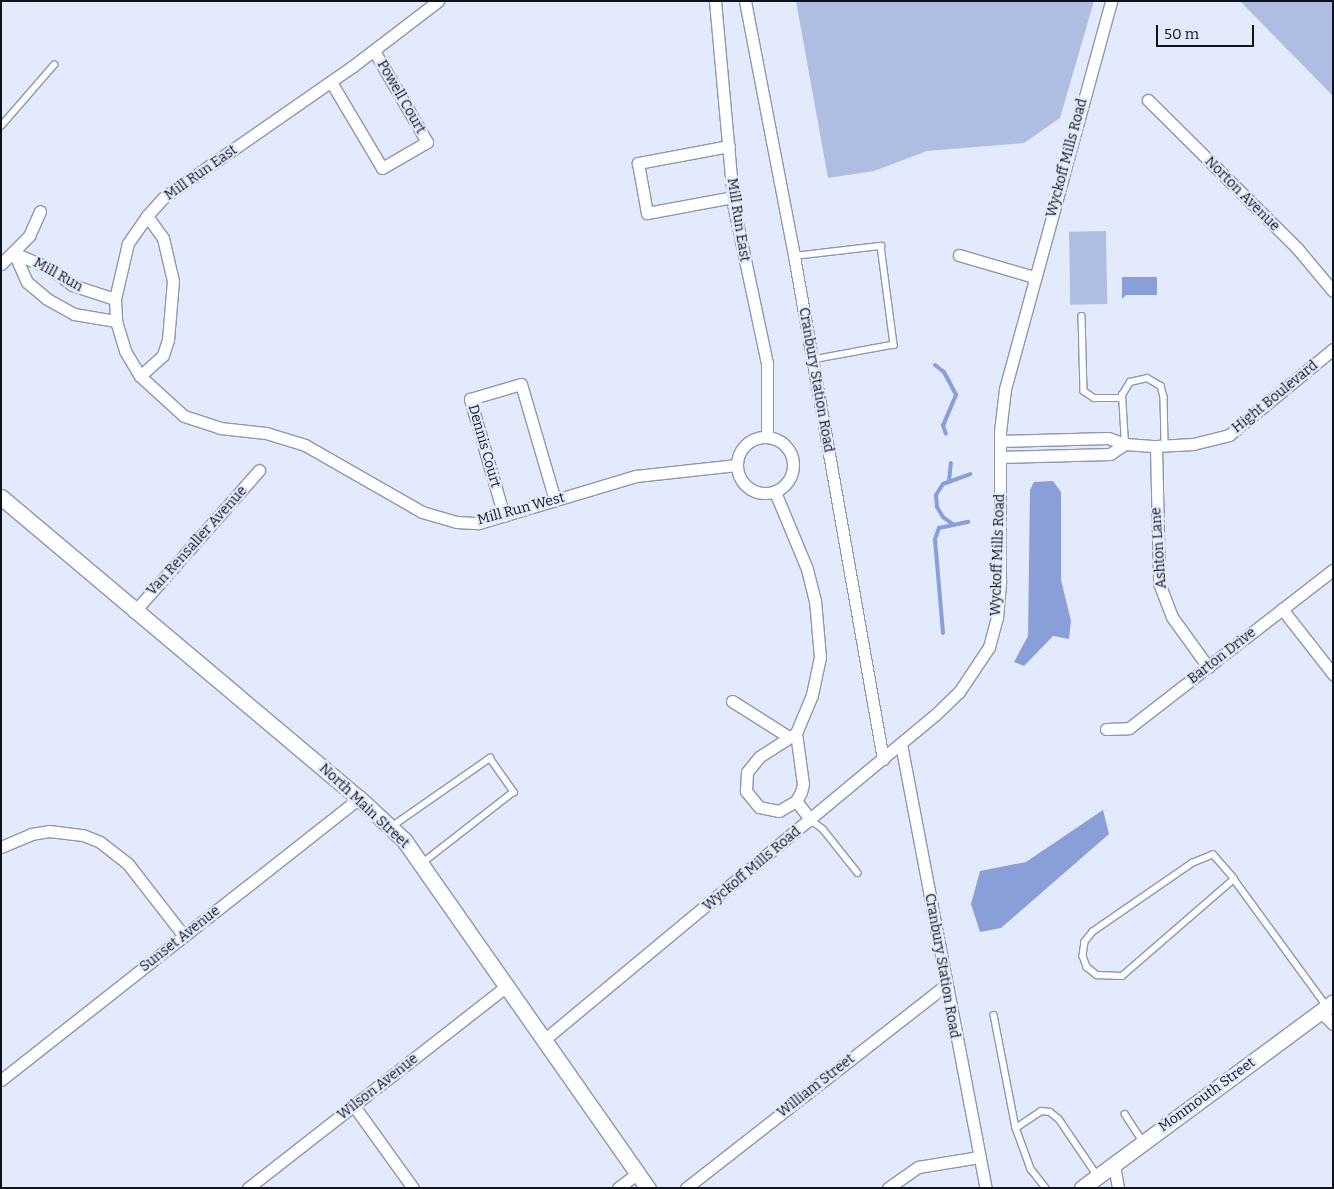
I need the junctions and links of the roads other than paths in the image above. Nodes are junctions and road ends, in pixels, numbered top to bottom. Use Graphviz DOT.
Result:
graph roads {
  1 [pos="438,1"];
  2 [pos="715,1"];
  3 [pos="745,1"];
  4 [pos="1110,1"];
  5 [pos="374,51"];
  6 [pos="54,65"];
  7 [pos="332,82"];
  8 [pos="1148,100"];
  9 [pos="1,126"];
  10 [pos="729,146"];
  11 [pos="733,196"];
  12 [pos="40,211"];
  13 [pos="147,216"];
  14 [pos="14,253"];
  15 [pos="959,255"];
  16 [pos="794,256"];
  17 [pos="1,264"];
  18 [pos="1034,278"];
  19 [pos="1333,292"];
  20 [pos="115,299"];
  21 [pos="1082,316"];
  22 [pos="116,321"];
  23 [pos="1333,349"];
  24 [pos="812,360"];
  25 [pos="140,376"];
  26 [pos="1122,398"];
  27 [pos="203,424"];
  28 [pos="767,437"];
  29 [pos="1055,439"];
  30 [pos="1000,441"];
  31 [pos="1125,444"];
  32 [pos="1160,445"];
  33 [pos="1056,456"];
  34 [pos="1000,457"];
  35 [pos="736,465"];
  36 [pos="259,470"];
  37 [pos="775,492"];
  38 [pos="1,497"];
  39 [pos="555,500"];
  40 [pos="504,516"];
  41 [pos="1333,570"];
  42 [pos="1282,609"];
  43 [pos="134,612"];
  44 [pos="1208,667"];
  45 [pos="1333,674"];
  46 [pos="732,701"];
  47 [pos="1106,729"];
  48 [pos="792,735"];
  49 [pos="902,744"];
  50 [pos="883,759"];
  51 [pos="359,798"];
  52 [pos="796,801"];
  53 [pos="811,820"];
  54 [pos="391,827"];
  55 [pos="1,847"];
  56 [pos="422,864"];
  57 [pos="858,873"];
  58 [pos="1234,879"];
  59 [pos="184,936"];
  60 [pos="946,985"];
  61 [pos="507,986"];
  62 [pos="1327,1007"];
  63 [pos="994,1015"];
  64 [pos="1333,1024"];
  65 [pos="545,1039"];
  66 [pos="1,1080"];
  67 [pos="354,1106"];
  68 [pos="1125,1114"];
  69 [pos="1016,1128"];
  70 [pos="1143,1142"];
  71 [pos="979,1157"];
  72 [pos="1114,1164"];
  73 [pos="638,1173"];
  74 [pos="1098,1176"];
  75 [pos="248,1188"];
  76 [pos="413,1188"];
  77 [pos="618,1188"];
  78 [pos="648,1188"];
  79 [pos="686,1188"];
  80 [pos="888,1188"];
  81 [pos="986,1188"];
  82 [pos="1046,1188"];
  83 [pos="1082,1188"];
  84 [pos="1118,1188"];
  1 -- 5 [label="street, Mill Run East"];
  2 -- 10 [label="street, Mill Run East"];
  3 -- 16 [label="street, Cranbury Station Road"];
  4 -- 18 [label="street, Wyckoff Mills Road"];
  5 -- 7 [label="street, Mill Run East"];
  5 -- 7 [label="street, Powell Court"];
  6 -- 9 [label="lane"];
  7 -- 13 [label="street, Mill Run East"];
  8 -- 19 [label="street, Norton Avenue"];
  10 -- 11 [label="street, Mill Run East"];
  10 -- 11 [label="street"];
  11 -- 28 [label="street, Mill Run East"];
  12 -- 14 [label="street"];
  13 -- 20 [label="street, Mill Run East"];
  13 -- 25 [label="street"];
  14 -- 17 [label="street"];
  14 -- 20 [label="street, Mill Run"];
  14 -- 22 [label="street, Mill Run"];
  15 -- 18 [label="street"];
  16 -- 24 [label="street, Cranbury Station Road"];
  16 -- 24 [label="lane"];
  18 -- 30 [label="street, Wyckoff Mills Road"];
  20 -- 22 [label="street, Mill Run East"];
  21 -- 26 [label="lane"];
  22 -- 25 [label="street, Mill Run East"];
  23 -- 32 [label="street, Hight Boulevard"];
  24 -- 50 [label="street, Cranbury Station Road"];
  25 -- 27 [label="street, Mill Run East"];
  26 -- 31 [label="lane"];
  26 -- 32 [label="lane"];
  27 -- 40 [label="street, Mill Run West"];
  28 -- 35 [label="street"];
  28 -- 37 [label="street"];
  29 -- 30 [label="street, Hight Boulevard"];
  29 -- 31 [label="street, Hight Boulevard"];
  29 -- 33 [label="street"];
  30 -- 34 [label="street, Wyckoff Mills Road"];
  31 -- 32 [label="street, Hight Boulevard"];
  31 -- 33 [label="street, Hight Boulevard"];
  32 -- 44 [label="street, Ashton Lane"];
  33 -- 34 [label="street, Hight Boulevard"];
  34 -- 49 [label="street, Wyckoff Mills Road"];
  35 -- 37 [label="street"];
  35 -- 39 [label="street, Mill Run West"];
  36 -- 43 [label="street, Van Rensaller Avenue"];
  37 -- 48 [label="street"];
  38 -- 43 [label="street, North Main Street"];
  39 -- 40 [label="street, Mill Run West"];
  39 -- 40 [label="street, Dennis Court"];
  41 -- 42 [label="street, Barton Drive"];
  42 -- 44 [label="street, Barton Drive"];
  42 -- 45 [label="street"];
  43 -- 51 [label="street, North Main Street"];
  44 -- 47 [label="street, Barton Drive"];
  46 -- 48 [label="street"];
  48 -- 52 [label="street"];
  48 -- 52 [label="street"];
  49 -- 50 [label="street, Wyckoff Mills Road"];
  49 -- 60 [label="street, Cranbury Station Road"];
  50 -- 53 [label="street, Wyckoff Mills Road"];
  51 -- 54 [label="street, North Main Street"];
  51 -- 59 [label="street, Sunset Avenue"];
  52 -- 53 [label="street"];
  53 -- 57 [label="lane"];
  53 -- 65 [label="street, Wyckoff Mills Road"];
  54 -- 56 [label="street, North Main Street"];
  54 -- 56 [label="lane"];
  55 -- 59 [label="street"];
  56 -- 61 [label="street, North Main Street"];
  58 -- 58 [label="lane"];
  58 -- 62 [label="lane"];
  59 -- 66 [label="street, Sunset Avenue"];
  60 -- 71 [label="street, Cranbury Station Road"];
  60 -- 79 [label="street, William Street"];
  61 -- 65 [label="street, North Main Street"];
  61 -- 67 [label="street, Wilson Avenue"];
  62 -- 64 [label="street"];
  62 -- 70 [label="street, Monmouth Street"];
  63 -- 69 [label="lane"];
  65 -- 73 [label="street, North Main Street"];
  67 -- 75 [label="street, Wilson Avenue"];
  67 -- 76 [label="street"];
  68 -- 70 [label="lane"];
  69 -- 74 [label="lane"];
  69 -- 82 [label="lane"];
  70 -- 72 [label="street, Monmouth Street"];
  71 -- 80 [label="street"];
  71 -- 81 [label="street, Cranbury Station Road"];
  72 -- 74 [label="street, Monmouth Street"];
  72 -- 84 [label="street"];
  73 -- 77 [label="street"];
  73 -- 78 [label="street, North Main Street"];
  74 -- 83 [label="street, Monmouth Street"];
}
